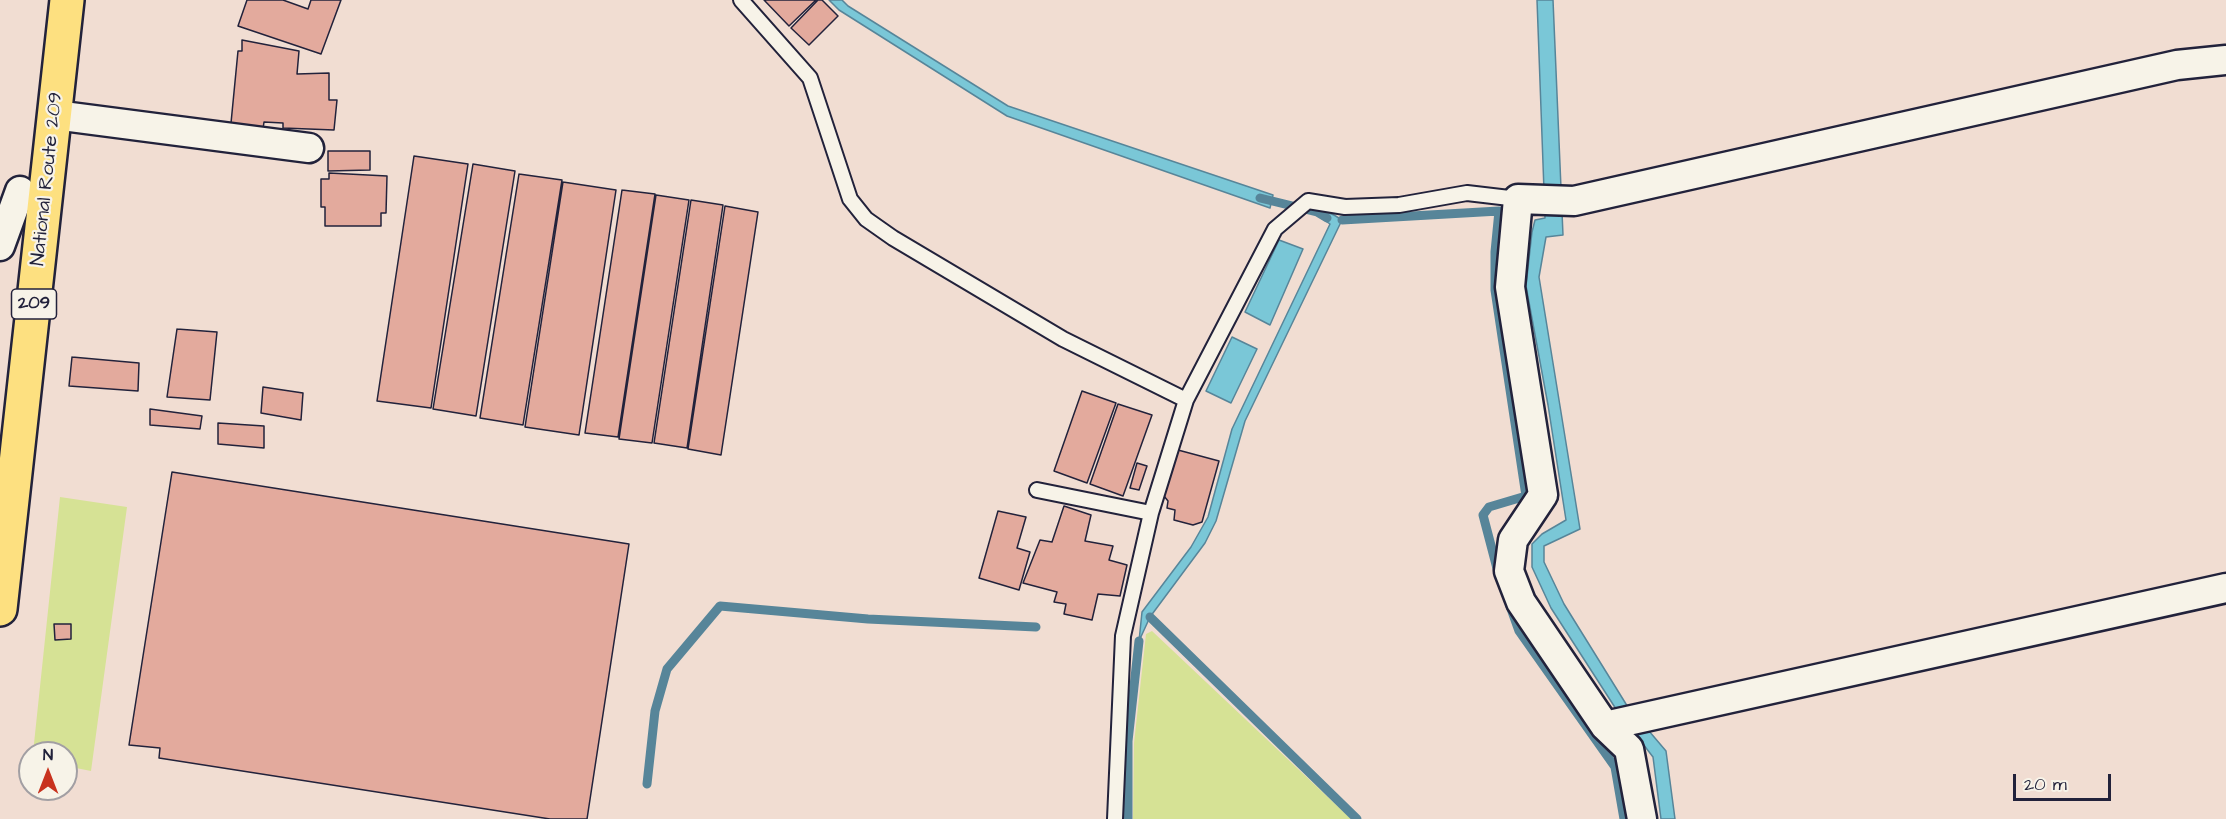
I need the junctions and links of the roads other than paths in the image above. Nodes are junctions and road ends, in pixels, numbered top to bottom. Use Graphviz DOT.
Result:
graph roads {
  1 [pos="67,0"];
  2 [pos="741,0"];
  3 [pos="2226,60"];
  4 [pos="55,115"];
  5 [pos="309,148"];
  6 [pos="22,192"];
  7 [pos="1528,199"];
  8 [pos="0,246"];
  9 [pos="1186,400"];
  10 [pos="1037,490"];
  11 [pos="1151,513"];
  12 [pos="2226,588"];
  13 [pos="0,609"];
  14 [pos="1611,724"];
  15 [pos="1115,819"];
  16 [pos="1642,819"];
  1 -- 4 [label="highway, National Route 209 / 209"];
  2 -- 9 [label="lane"];
  3 -- 7 [label="street"];
  4 -- 5 [label="street"];
  4 -- 6 [label="highway, National Route 209 / 209"];
  6 -- 8 [label="street"];
  6 -- 13 [label="highway, National Route 209 / 209"];
  7 -- 9 [label="lane"];
  7 -- 14 [label="street"];
  9 -- 11 [label="lane"];
  10 -- 11 [label="lane"];
  11 -- 15 [label="lane"];
  12 -- 14 [label="street"];
  14 -- 16 [label="street"];
}
